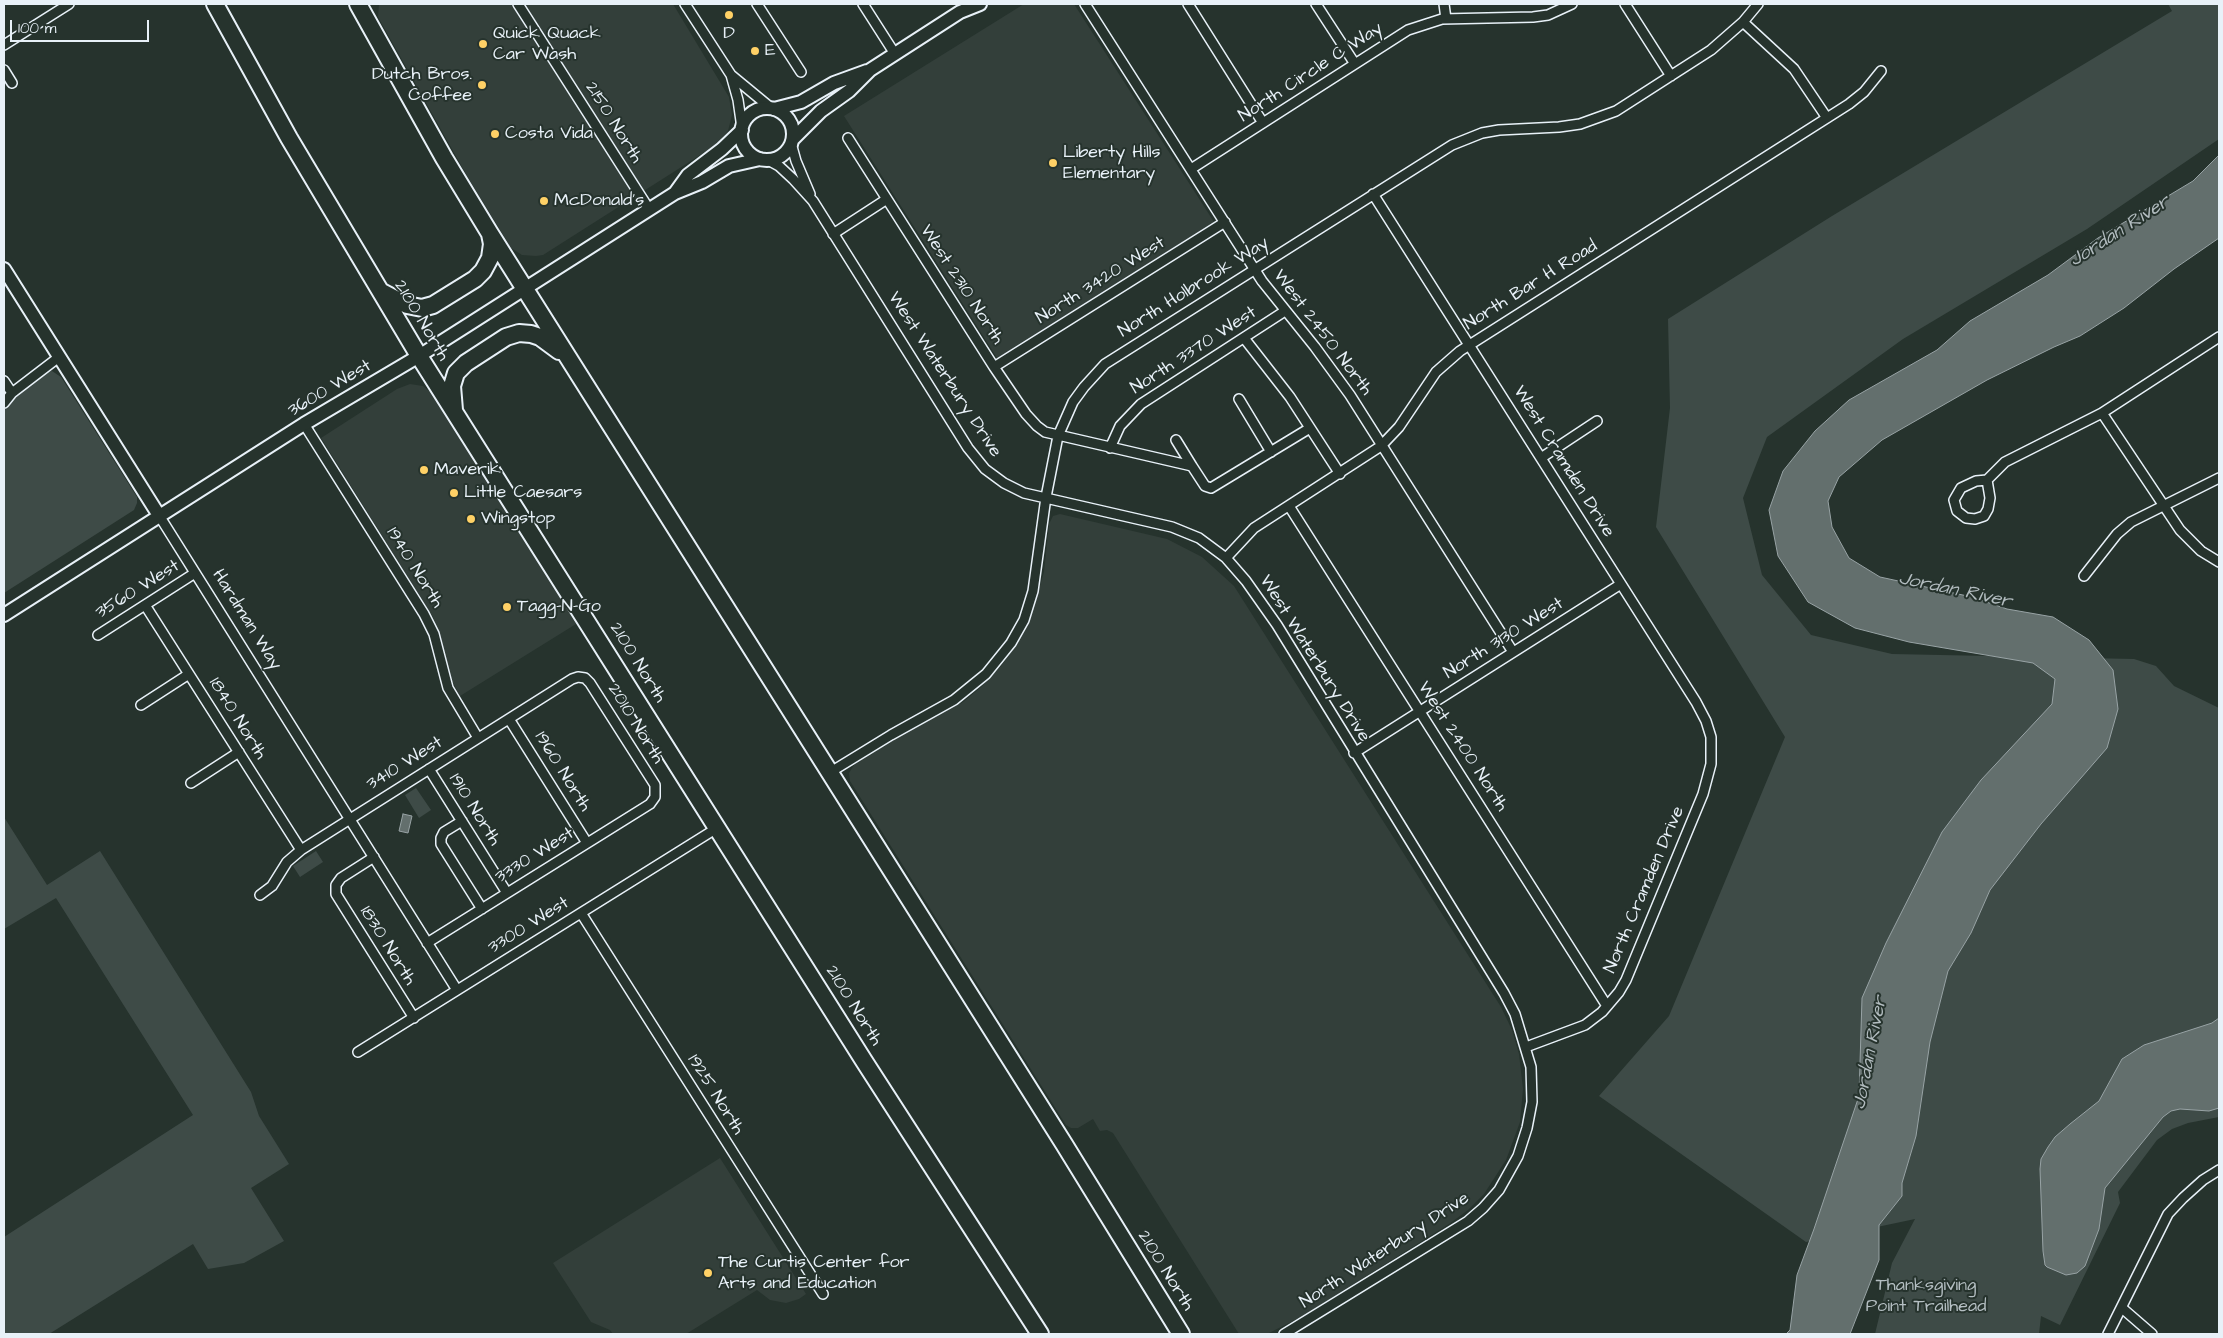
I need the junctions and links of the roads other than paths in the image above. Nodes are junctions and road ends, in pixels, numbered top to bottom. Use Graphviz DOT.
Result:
graph roads {
  1 [pos="69,4"];
  2 [pos="216,4"];
  3 [pos="360,4"];
  4 [pos="518,4"];
  5 [pos="685,4"];
  6 [pos="757,4"];
  7 [pos="863,4"];
  8 [pos="980,4"];
  9 [pos="1188,4"];
  10 [pos="1316,4"];
  11 [pos="1444,4"];
  12 [pos="1572,4"];
  13 [pos="1625,4"];
  14 [pos="1758,4"];
  15 [pos="1087,5"];
  16 [pos="964,8"];
  17 [pos="1446,19"];
  18 [pos="1743,22"];
  19 [pos="4,45"];
  20 [pos="895,54"];
  21 [pos="1355,64"];
  22 [pos="4,70"];
  23 [pos="870,70"];
  24 [pos="1881,71"];
  25 [pos="801,72"];
  26 [pos="731,75"];
  27 [pos="1671,76"];
  28 [pos="12,83"];
  29 [pos="773,109"];
  30 [pos="1827,118"];
  31 [pos="1263,123"];
  32 [pos="742,129"];
  33 [pos="848,138"];
  34 [pos="792,141"];
  35 [pos="764,159"];
  36 [pos="1191,168"];
  37 [pos="675,193"];
  38 [pos="1373,194"];
  39 [pos="887,199"];
  40 [pos="812,201"];
  41 [pos="649,209"];
  42 [pos="1225,222"];
  43 [pos="489,232"];
  44 [pos="833,234"];
  45 [pos="4,269"];
  46 [pos="1254,269"];
  47 [pos="377,287"];
  48 [pos="525,289"];
  49 [pos="1285,311"];
  50 [pos="2219,337"];
  51 [pos="1244,338"];
  52 [pos="1469,345"];
  53 [pos="419,356"];
  54 [pos="60,357"];
  55 [pos="570,361"];
  56 [pos="994,367"];
  57 [pos="4,381"];
  58 [pos="12,394"];
  59 [pos="1239,399"];
  60 [pos="4,403"];
  61 [pos="2102,413"];
  62 [pos="456,415"];
  63 [pos="1597,421"];
  64 [pos="304,424"];
  65 [pos="1310,428"];
  66 [pos="1058,436"];
  67 [pos="1176,440"];
  68 [pos="1381,446"];
  69 [pos="1110,448"];
  70 [pos="1272,452"];
  71 [pos="1540,458"];
  72 [pos="1192,466"];
  73 [pos="1340,474"];
  74 [pos="2219,478"];
  75 [pos="1988,480"];
  76 [pos="1046,497"];
  77 [pos="2163,505"];
  78 [pos="1289,506"];
  79 [pos="160,517"];
  80 [pos="1226,558"];
  81 [pos="2219,562"];
  82 [pos="195,573"];
  83 [pos="2084,576"];
  84 [pos="1621,584"];
  85 [pos="145,605"];
  86 [pos="4,615"];
  87 [pos="98,635"];
  88 [pos="1513,652"];
  89 [pos="189,674"];
  90 [pos="581,677"];
  91 [pos="141,705"];
  92 [pos="1420,712"];
  93 [pos="509,719"];
  94 [pos="478,738"];
  95 [pos="239,752"];
  96 [pos="1712,752"];
  97 [pos="1354,753"];
  98 [pos="429,769"];
  99 [pos="829,773"];
  100 [pos="191,783"];
  101 [pos="656,793"];
  102 [pos="349,819"];
  103 [pos="462,821"];
  104 [pos="717,828"];
  105 [pos="587,843"];
  106 [pos="301,850"];
  107 [pos="374,857"];
  108 [pos="507,893"];
  109 [pos="260,895"];
  110 [pos="482,909"];
  111 [pos="581,913"];
  112 [pos="428,943"];
  113 [pos="457,990"];
  114 [pos="1607,1006"];
  115 [pos="414,1018"];
  116 [pos="1526,1047"];
  117 [pos="358,1052"];
  118 [pos="2219,1170"];
  119 [pos="823,1294"];
  120 [pos="2122,1308"];
  121 [pos="1040,1334"];
  122 [pos="1181,1334"];
  123 [pos="1284,1334"];
  124 [pos="2108,1334"];
  125 [pos="2152,1334"];
  1 -- 19 [label="street"];
  2 -- 47 [label="highway, 2100 North"];
  3 -- 43 [label="highway, 2100 North"];
  4 -- 41 [label="street, 2150 North"];
  5 -- 26 [label="street"];
  6 -- 25 [label="street"];
  7 -- 20 [label="street"];
  8 -- 16 [label="street"];
  9 -- 31 [label="street"];
  10 -- 21 [label="street"];
  11 -- 17 [label="street"];
  12 -- 17 [label="street, North Circle C Way"];
  13 -- 27 [label="street"];
  14 -- 18 [label="street, North Holbrook Way"];
  15 -- 36 [label="street, West 2450 North"];
  16 -- 20 [label="street"];
  17 -- 21 [label="street, North Circle C Way"];
  18 -- 27 [label="street, North Holbrook Way"];
  18 -- 30 [label="street"];
  20 -- 23 [label="street"];
  21 -- 31 [label="street, North Circle C Way"];
  22 -- 28 [label="street"];
  23 -- 29 [label="street"];
  23 -- 34 [label="street"];
  24 -- 30 [label="street, North Bar H Road"];
  26 -- 29 [label="street"];
  26 -- 32 [label="street"];
  27 -- 38 [label="street, North Holbrook Way"];
  29 -- 32 [label="street"];
  29 -- 34 [label="street"];
  30 -- 52 [label="street, North Bar H Road"];
  31 -- 36 [label="street, North Circle C Way"];
  32 -- 35 [label="street"];
  32 -- 37 [label="street"];
  33 -- 39 [label="street, West 2310 North"];
  34 -- 35 [label="street"];
  34 -- 40 [label="street, West Waterbury Drive"];
  35 -- 37 [label="street"];
  35 -- 40 [label="street, West Waterbury Drive"];
  36 -- 42 [label="street, West 2450 North"];
  37 -- 41 [label="street, 3600 West"];
  38 -- 46 [label="street, North Holbrook Way"];
  38 -- 52 [label="street, West Cramden Drive"];
  39 -- 44 [label="street"];
  39 -- 56 [label="street, West 2310 North"];
  40 -- 44 [label="street, West Waterbury Drive"];
  41 -- 48 [label="street, 3600 West"];
  42 -- 46 [label="street, West 2450 North"];
  42 -- 56 [label="street, North 3420 West"];
  43 -- 47 [label="highway"];
  43 -- 48 [label="highway, 2100 North"];
  44 -- 76 [label="street, West Waterbury Drive"];
  45 -- 54 [label="street, Hardman Way"];
  46 -- 49 [label="street, West 2450 North"];
  46 -- 66 [label="street, North Holbrook Way"];
  47 -- 53 [label="highway, 2100 North"];
  48 -- 53 [label="street, 3600 West"];
  48 -- 55 [label="highway, 2100 North"];
  49 -- 51 [label="street, North 3370 West"];
  49 -- 68 [label="street, West 2450 North"];
  50 -- 61 [label="street"];
  51 -- 65 [label="street"];
  51 -- 69 [label="street, North 3370 West"];
  52 -- 68 [label="street, North Bar H Road"];
  52 -- 71 [label="street, West Cramden Drive"];
  53 -- 62 [label="highway, 2100 North"];
  53 -- 64 [label="street, 3600 West"];
  54 -- 58 [label="street"];
  54 -- 79 [label="street, Hardman Way"];
  55 -- 62 [label="highway"];
  55 -- 99 [label="highway, 2100 North"];
  56 -- 66 [label="street, West 2310 North"];
  57 -- 58 [label="street"];
  58 -- 60 [label="street"];
  59 -- 70 [label="street"];
  61 -- 75 [label="street"];
  61 -- 77 [label="street"];
  62 -- 104 [label="highway, 2100 North"];
  63 -- 71 [label="street"];
  64 -- 79 [label="street, 3600 West"];
  64 -- 94 [label="street, 1940 North"];
  65 -- 70 [label="street"];
  65 -- 73 [label="street"];
  66 -- 69 [label="street, West 2310 North"];
  66 -- 76 [label="street, North Holbrook Way"];
  67 -- 72 [label="street"];
  68 -- 73 [label="street, North Bar H Road"];
  68 -- 88 [label="street, West 2450 North"];
  69 -- 72 [label="street, West 2310 North"];
  70 -- 72 [label="street"];
  71 -- 84 [label="street, West Cramden Drive"];
  73 -- 78 [label="street, North Bar H Road"];
  74 -- 77 [label="street"];
  75 -- 75 [label="street"];
  76 -- 80 [label="street, West Waterbury Drive"];
  76 -- 99 [label="street, North Holbrook Way"];
  77 -- 81 [label="street"];
  77 -- 83 [label="street"];
  78 -- 80 [label="street, North Bar H Road"];
  78 -- 92 [label="street, West 2400 North"];
  79 -- 82 [label="street, Hardman Way"];
  79 -- 86 [label="street, 3600 West"];
  80 -- 97 [label="street, West Waterbury Drive"];
  82 -- 85 [label="street, 3560 West"];
  82 -- 102 [label="street, Hardman Way"];
  84 -- 88 [label="street, North 3130 West"];
  84 -- 96 [label="street, West Cramden Drive"];
  85 -- 87 [label="street, 3560 West"];
  85 -- 89 [label="street, 1840 North"];
  88 -- 92 [label="street, North 3130 West"];
  89 -- 91 [label="street"];
  89 -- 95 [label="street, 1840 North"];
  90 -- 93 [label="street, 3410 West"];
  90 -- 101 [label="street, 2010 North"];
  92 -- 97 [label="street, North 3130 West"];
  92 -- 114 [label="street, West 2400 North"];
  93 -- 94 [label="street, 3410 West"];
  93 -- 105 [label="street, 1960 North"];
  94 -- 98 [label="street, 3410 West"];
  95 -- 100 [label="street"];
  95 -- 106 [label="street, 1840 North"];
  96 -- 114 [label="street, North Cramden Drive"];
  97 -- 116 [label="street, West Waterbury Drive"];
  98 -- 102 [label="street, 3410 West"];
  98 -- 103 [label="street, 1910 North"];
  99 -- 122 [label="highway, 2100 North"];
  101 -- 105 [label="street, 3330 West"];
  102 -- 106 [label="street, 3410 West"];
  102 -- 107 [label="street, Hardman Way"];
  103 -- 108 [label="street, 1910 North"];
  103 -- 110 [label="street"];
  104 -- 111 [label="street, 3300 West"];
  104 -- 121 [label="highway, 2100 North"];
  105 -- 108 [label="street, 3330 West"];
  106 -- 109 [label="street, 3410 West"];
  107 -- 112 [label="street, Hardman Way"];
  107 -- 115 [label="street, 1830 North"];
  108 -- 110 [label="street, 3330 West"];
  110 -- 112 [label="street, 3330 West"];
  111 -- 113 [label="street, 3300 West"];
  111 -- 119 [label="street, 1925 North"];
  112 -- 113 [label="street, Hardman Way"];
  113 -- 115 [label="street, 3300 West"];
  114 -- 116 [label="street, North Cramden Drive"];
  115 -- 117 [label="street, 3300 West"];
  116 -- 123 [label="street, North Waterbury Drive"];
  118 -- 120 [label="street"];
  120 -- 124 [label="street"];
  120 -- 125 [label="street"];
}
